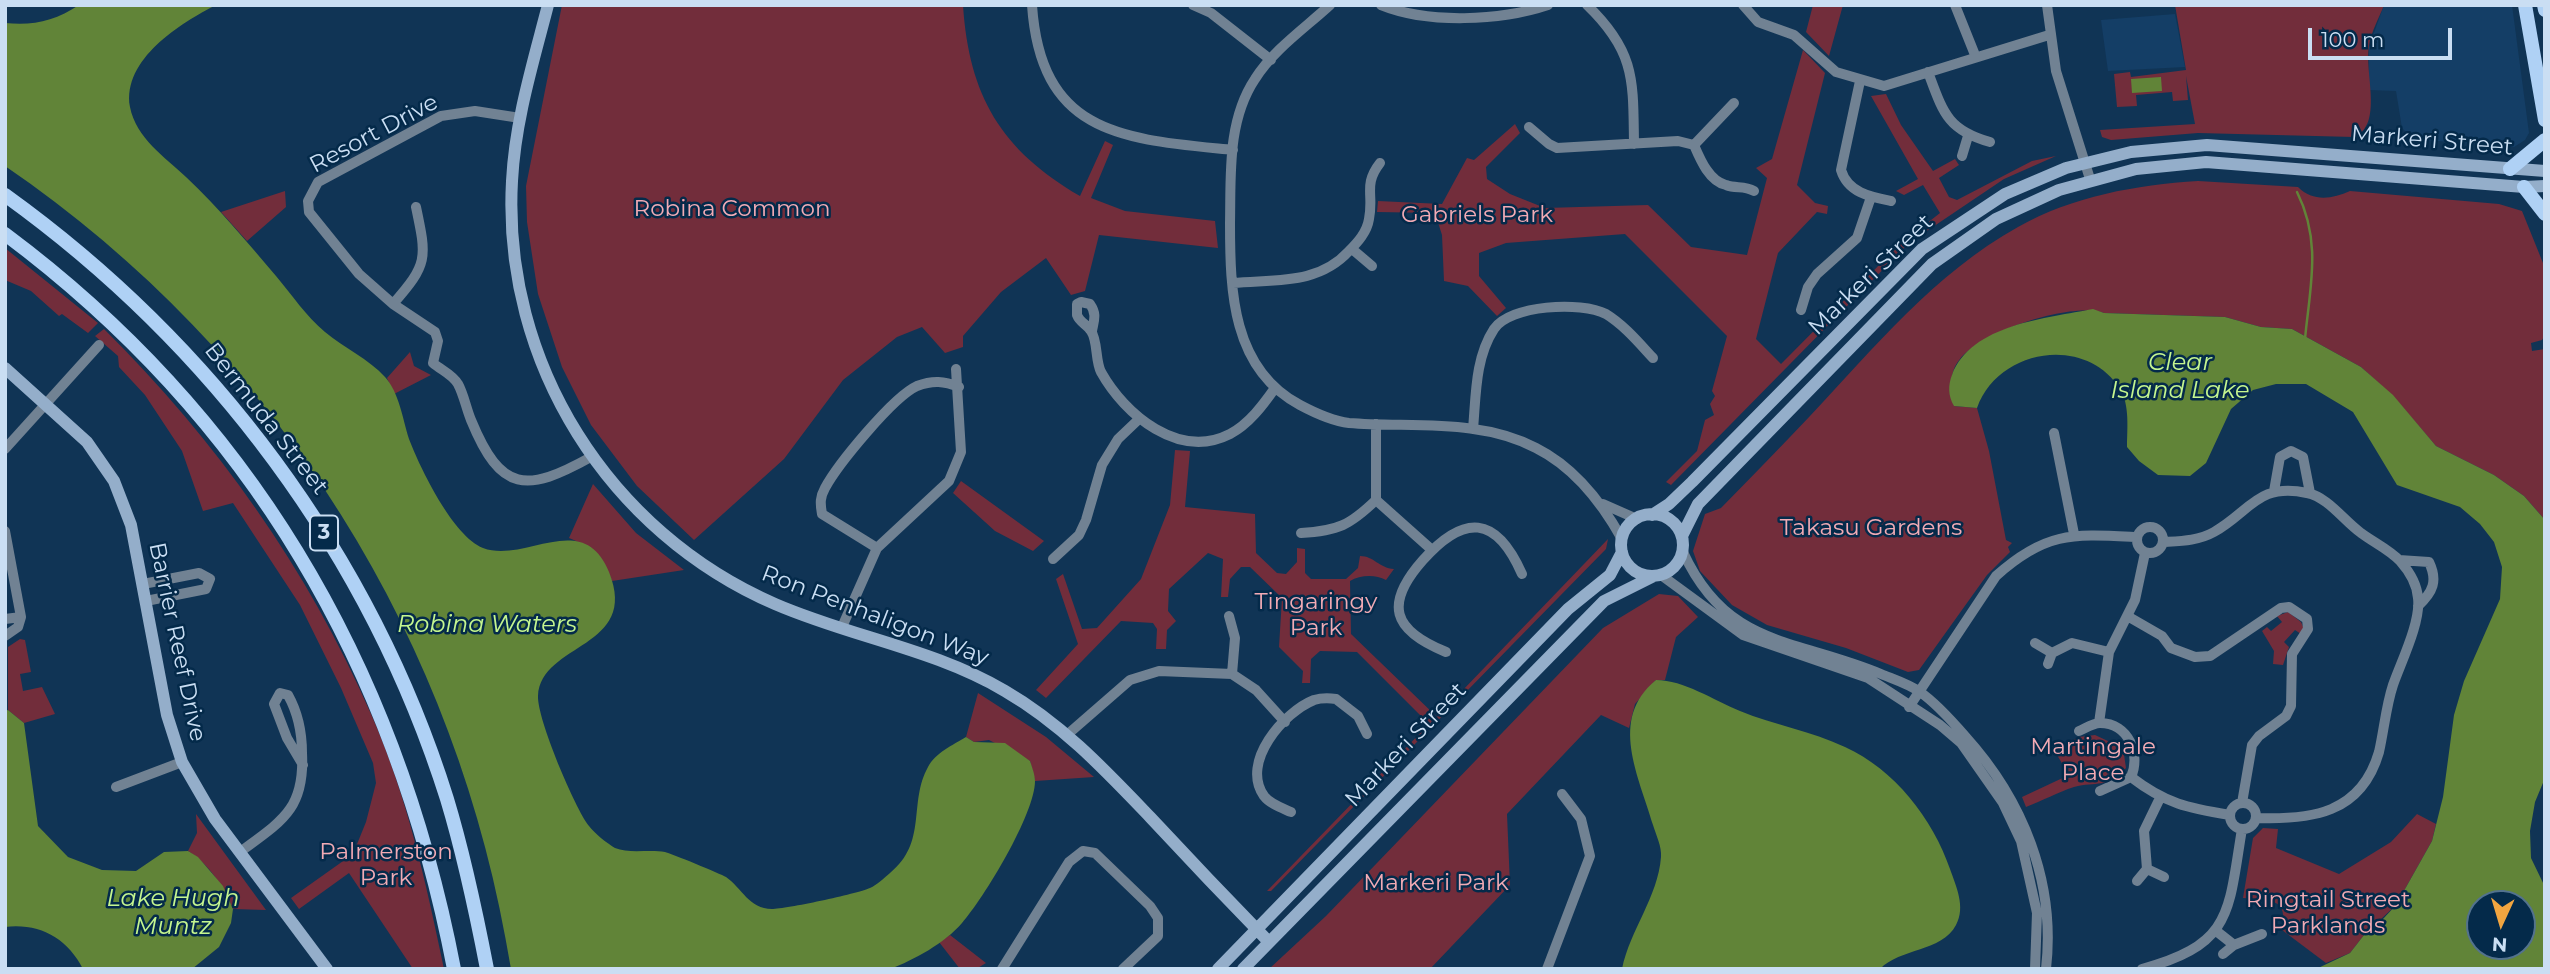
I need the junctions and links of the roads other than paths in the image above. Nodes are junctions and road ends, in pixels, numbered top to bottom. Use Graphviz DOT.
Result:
graph roads {
  1 [pos="548,5"];
  2 [pos="1032,5"];
  3 [pos="1193,5"];
  4 [pos="1330,5"];
  5 [pos="1381,5"];
  6 [pos="1548,5"];
  7 [pos="1587,5"];
  8 [pos="1743,5"];
  9 [pos="1955,5"];
  10 [pos="2048,5"];
  11 [pos="2525,5"];
  12 [pos="2049,35"];
  13 [pos="1975,55"];
  14 [pos="1271,61"];
  15 [pos="1928,72"];
  16 [pos="1860,81"];
  17 [pos="1734,103"];
  18 [pos="520,118"];
  19 [pos="2545,120"];
  20 [pos="1529,127"];
  21 [pos="1968,136"];
  22 [pos="2545,140"];
  23 [pos="1990,142"];
  24 [pos="1634,144"];
  25 [pos="1693,145"];
  26 [pos="1233,150"];
  27 [pos="1962,156"];
  28 [pos="2084,162"];
  29 [pos="1380,163"];
  30 [pos="2510,169"];
  31 [pos="2545,171"];
  32 [pos="2090,179"];
  33 [pos="2545,186"];
  34 [pos="2524,187"];
  35 [pos="1754,191"];
  36 [pos="5,195"];
  37 [pos="1871,197"];
  38 [pos="1891,201"];
  39 [pos="416,207"];
  40 [pos="2545,214"];
  41 [pos="5,234"];
  42 [pos="1352,249"];
  43 [pos="1372,266"];
  44 [pos="1233,283"];
  45 [pos="393,304"];
  46 [pos="1801,310"];
  47 [pos="1092,331"];
  48 [pos="99,345"];
  49 [pos="1653,358"];
  50 [pos="5,369"];
  51 [pos="956,369"];
  52 [pos="959,387"];
  53 [pos="1275,388"];
  54 [pos="46,405"];
  55 [pos="1139,419"];
  56 [pos="1376,424"];
  57 [pos="1473,429"];
  58 [pos="2054,433"];
  59 [pos="5,449"];
  60 [pos="591,457"];
  61 [pos="2274,491"];
  62 [pos="2310,493"];
  63 [pos="1376,500"];
  64 [pos="1602,504"];
  65 [pos="1652,514"];
  66 [pos="1637,519"];
  67 [pos="5,531"];
  68 [pos="1301,533"];
  69 [pos="2074,534"];
  70 [pos="1682,536"];
  71 [pos="2137,537"];
  72 [pos="2163,542"];
  73 [pos="1622,545"];
  74 [pos="877,548"];
  75 [pos="1432,551"];
  76 [pos="1683,552"];
  77 [pos="2145,553"];
  78 [pos="1053,559"];
  79 [pos="2399,560"];
  80 [pos="1522,574"];
  81 [pos="1657,576"];
  82 [pos="143,584"];
  83 [pos="146,601"];
  84 [pos="2418,606"];
  85 [pos="1229,616"];
  86 [pos="21,617"];
  87 [pos="2129,617"];
  88 [pos="5,620"];
  89 [pos="842,627"];
  90 [pos="5,636"];
  91 [pos="2035,643"];
  92 [pos="1446,652"];
  93 [pos="2109,652"];
  94 [pos="2052,653"];
  95 [pos="2048,664"];
  96 [pos="1232,674"];
  97 [pos="1920,692"];
  98 [pos="1909,707"];
  99 [pos="1285,722"];
  100 [pos="2099,723"];
  101 [pos="2079,731"];
  102 [pos="1068,734"];
  103 [pos="1367,734"];
  104 [pos="182,762"];
  105 [pos="303,765"];
  106 [pos="2131,777"];
  107 [pos="116,787"];
  108 [pos="2100,791"];
  109 [pos="1562,794"];
  110 [pos="2160,798"];
  111 [pos="2242,803"];
  112 [pos="1291,812"];
  113 [pos="2230,815"];
  114 [pos="2256,818"];
  115 [pos="2242,829"];
  116 [pos="240,852"];
  117 [pos="2147,869"];
  118 [pos="2164,877"];
  119 [pos="2137,881"];
  120 [pos="1256,929"];
  121 [pos="2215,930"];
  122 [pos="2262,934"];
  123 [pos="1269,942"];
  124 [pos="2234,944"];
  125 [pos="2222,954"];
  126 [pos="322,967"];
  127 [pos="454,969"];
  128 [pos="487,969"];
  129 [pos="1002,969"];
  130 [pos="1123,969"];
  131 [pos="1218,969"];
  132 [pos="1243,969"];
  133 [pos="1547,969"];
  134 [pos="2035,969"];
  135 [pos="2046,969"];
  136 [pos="2142,969"];
  1 -- 18 [label="main road, Ron Penhaligon Way"];
  2 -- 26 [label="street"];
  3 -- 14 [label="street"];
  4 -- 14 [label="street"];
  5 -- 6 [label="street"];
  7 -- 24 [label="street"];
  8 -- 16 [label="street"];
  9 -- 13 [label="street"];
  10 -- 12 [label="street"];
  11 -- 19 [label="main road"];
  12 -- 13 [label="street"];
  12 -- 28 [label="street"];
  13 -- 15 [label="street"];
  14 -- 26 [label="street"];
  15 -- 16 [label="street"];
  15 -- 21 [label="street"];
  16 -- 37 [label="street"];
  17 -- 25 [label="street"];
  18 -- 45 [label="street, Resort Drive"];
  18 -- 60 [label="main road, Ron Penhaligon Way"];
  20 -- 24 [label="street"];
  21 -- 23 [label="street"];
  21 -- 27 [label="street"];
  22 -- 30 [label="main road"];
  24 -- 25 [label="street"];
  25 -- 35 [label="street"];
  26 -- 44 [label="street"];
  28 -- 30 [label="main road, Markeri Street"];
  28 -- 32 [label="street"];
  28 -- 65 [label="main road, Markeri Street"];
  29 -- 42 [label="street"];
  30 -- 31 [label="main road, Markeri Street"];
  32 -- 34 [label="main road, Markeri Street"];
  32 -- 70 [label="main road, Markeri Street"];
  33 -- 34 [label="main road, Markeri Street"];
  34 -- 40 [label="main road"];
  36 -- 128 [label="main road, Bermuda Street / 3"];
  37 -- 38 [label="street"];
  37 -- 46 [label="street"];
  39 -- 45 [label="street"];
  41 -- 127 [label="main road, 3"];
  42 -- 43 [label="street"];
  42 -- 44 [label="street"];
  44 -- 53 [label="street"];
  45 -- 60 [label="street"];
  47 -- 55 [label="street"];
  48 -- 54 [label="street"];
  49 -- 57 [label="street"];
  50 -- 54 [label="main road, Barrier Reef Drive"];
  51 -- 52 [label="street"];
  52 -- 74 [label="street"];
  52 -- 74 [label="street"];
  53 -- 55 [label="street"];
  53 -- 56 [label="street"];
  54 -- 59 [label="street"];
  54 -- 82 [label="main road, Barrier Reef Drive"];
  55 -- 78 [label="street"];
  56 -- 57 [label="street"];
  56 -- 63 [label="street"];
  57 -- 64 [label="street"];
  58 -- 69 [label="street"];
  60 -- 89 [label="main road, Ron Penhaligon Way"];
  61 -- 62 [label="street"];
  61 -- 62 [label="street"];
  61 -- 72 [label="street"];
  62 -- 79 [label="street"];
  63 -- 68 [label="street"];
  63 -- 75 [label="street"];
  64 -- 66 [label="street"];
  64 -- 73 [label="street"];
  65 -- 66 [label="main road"];
  65 -- 70 [label="main road"];
  66 -- 73 [label="main road"];
  67 -- 86 [label="street"];
  69 -- 71 [label="street"];
  69 -- 97 [label="street"];
  70 -- 76 [label="main road"];
  71 -- 72 [label="street"];
  71 -- 77 [label="street"];
  72 -- 77 [label="street"];
  73 -- 81 [label="main road"];
  73 -- 120 [label="main road, Markeri Street"];
  74 -- 89 [label="street"];
  75 -- 80 [label="street"];
  75 -- 92 [label="street"];
  76 -- 81 [label="main road"];
  76 -- 97 [label="street"];
  77 -- 87 [label="street"];
  79 -- 84 [label="street"];
  79 -- 84 [label="street"];
  81 -- 98 [label="street"];
  81 -- 123 [label="main road, Markeri Street"];
  82 -- 83 [label="main road, Barrier Reef Drive"];
  82 -- 83 [label="street"];
  83 -- 104 [label="main road, Barrier Reef Drive"];
  84 -- 114 [label="street"];
  85 -- 96 [label="street"];
  86 -- 88 [label="street"];
  86 -- 90 [label="street"];
  87 -- 93 [label="street"];
  87 -- 111 [label="street"];
  89 -- 102 [label="main road, Ron Penhaligon Way"];
  91 -- 94 [label="street"];
  93 -- 94 [label="street"];
  93 -- 100 [label="street"];
  94 -- 95 [label="street"];
  96 -- 99 [label="street"];
  96 -- 102 [label="street"];
  97 -- 98 [label="street"];
  97 -- 135 [label="street"];
  98 -- 134 [label="street"];
  99 -- 103 [label="street"];
  99 -- 112 [label="street"];
  100 -- 101 [label="street"];
  100 -- 106 [label="street"];
  102 -- 120 [label="main road, Ron Penhaligon Way"];
  104 -- 107 [label="street"];
  104 -- 116 [label="main road, Barrier Reef Drive"];
  105 -- 105 [label="street"];
  105 -- 116 [label="street"];
  106 -- 108 [label="street"];
  106 -- 110 [label="street"];
  109 -- 133 [label="street"];
  110 -- 113 [label="street"];
  110 -- 117 [label="street"];
  111 -- 113 [label="street"];
  111 -- 114 [label="street"];
  113 -- 115 [label="street"];
  114 -- 115 [label="street"];
  115 -- 121 [label="street"];
  116 -- 126 [label="main road, Barrier Reef Drive"];
  117 -- 118 [label="street"];
  117 -- 119 [label="street"];
  120 -- 123 [label="main road, Ron Penhaligon Way"];
  120 -- 131 [label="main road, Markeri Street"];
  121 -- 124 [label="street"];
  121 -- 136 [label="street"];
  122 -- 124 [label="street"];
  123 -- 132 [label="main road, Markeri Street"];
  124 -- 125 [label="street"];
  129 -- 130 [label="street"];
}
